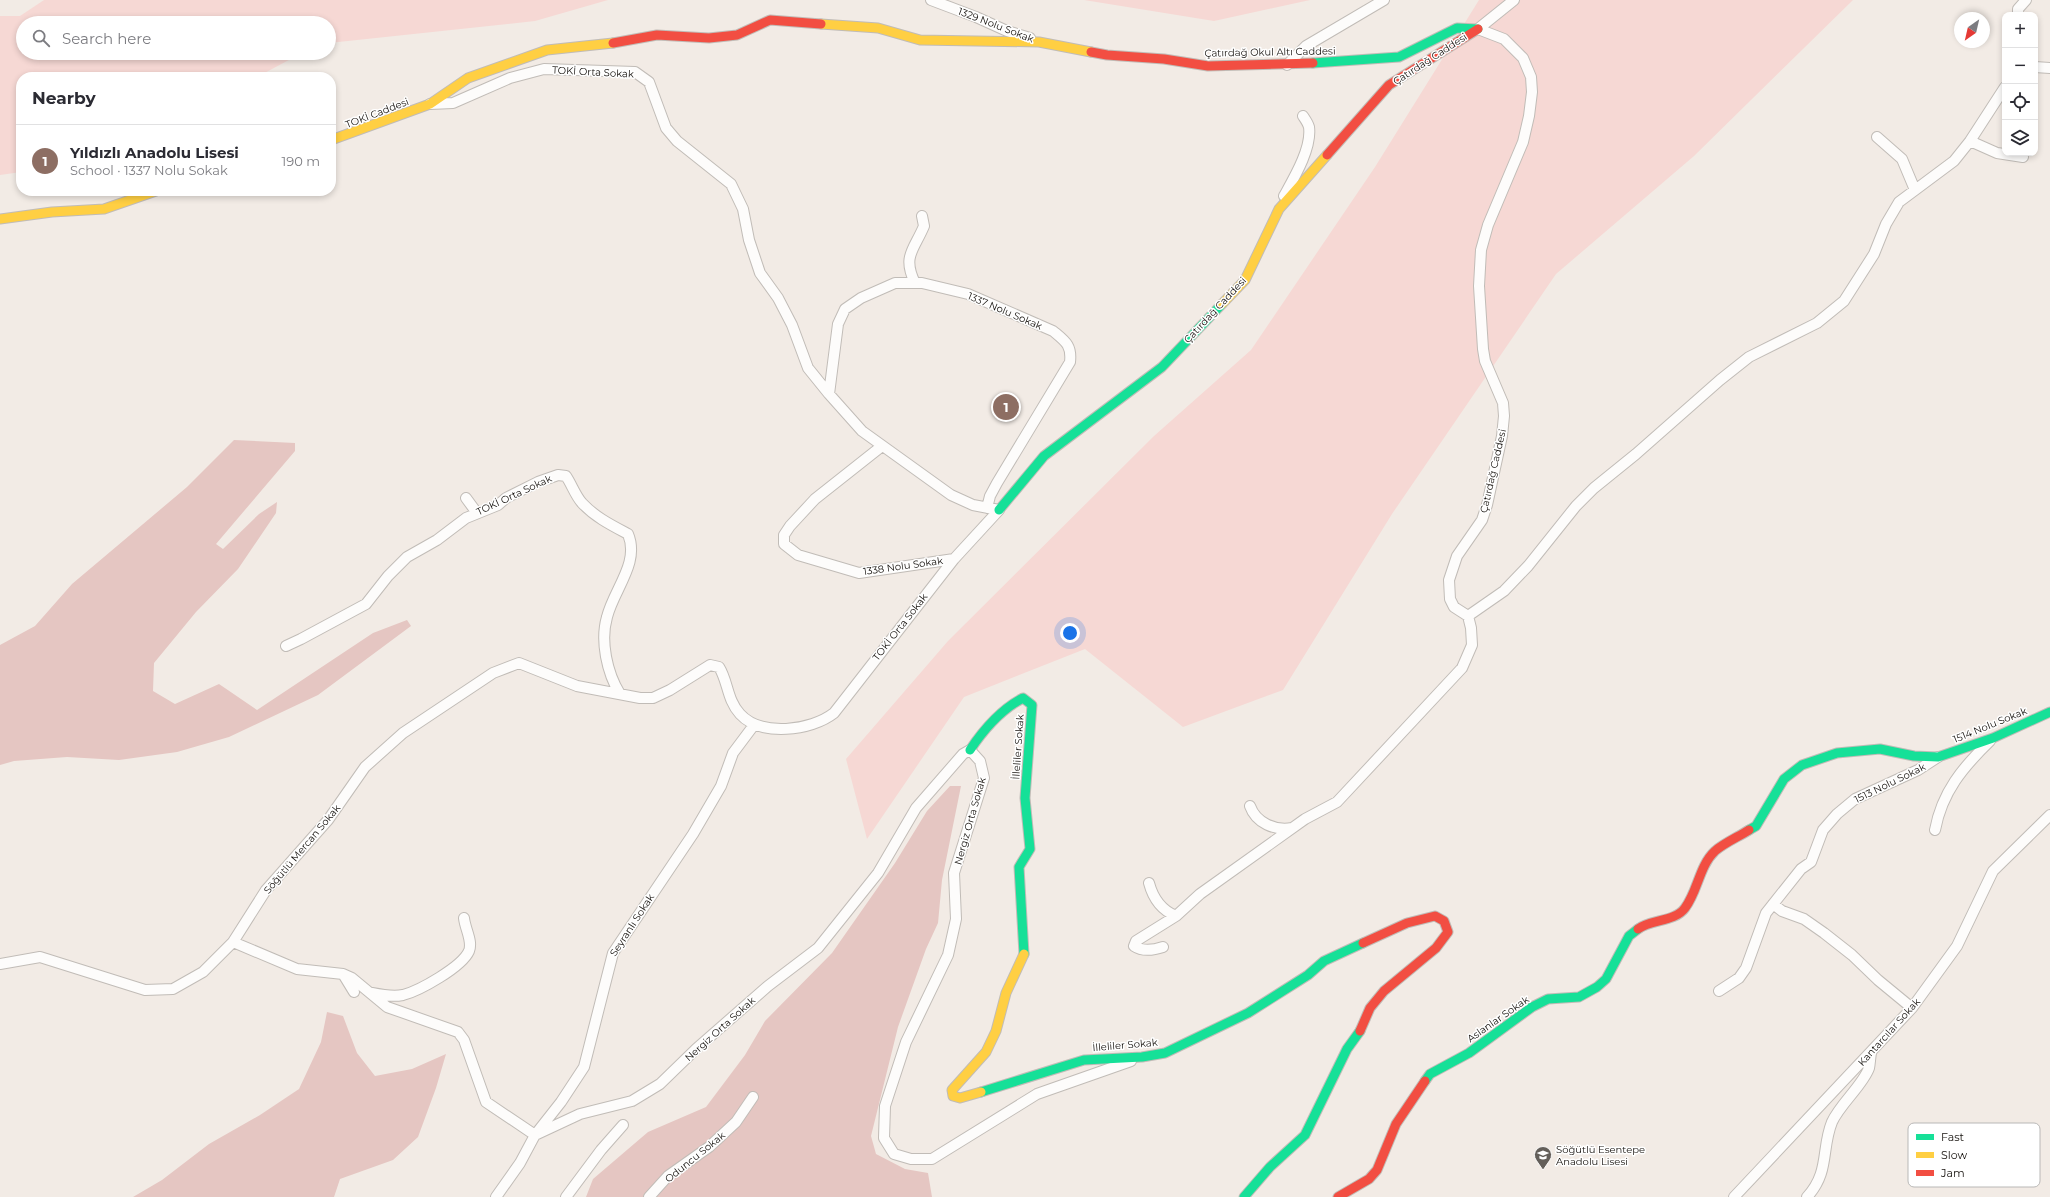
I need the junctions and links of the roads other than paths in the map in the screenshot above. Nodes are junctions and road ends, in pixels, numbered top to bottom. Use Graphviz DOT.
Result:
graph roads {
  1 [pos="931,0"];
  2 [pos="1384,0"];
  3 [pos="1514,0"];
  4 [pos="2026,0"];
  5 [pos="2018,12"];
  6 [pos="1478,29"];
  7 [pos="1040,42"];
  8 [pos="1287,65"];
  9 [pos="2038,67"];
  10 [pos="2050,68"];
  11 [pos="2002,92"];
  12 [pos="430,104"];
  13 [pos="1303,116"];
  14 [pos="1877,137"];
  15 [pos="336,138"];
  16 [pos="1970,141"];
  17 [pos="2023,157"];
  18 [pos="1915,190"];
  19 [pos="142,196"];
  20 [pos="1279,210"];
  21 [pos="922,216"];
  22 [pos="0,219"];
  23 [pos="915,283"];
  24 [pos="829,394"];
  25 [pos="882,446"];
  26 [pos="466,498"];
  27 [pos="987,508"];
  28 [pos="999,510"];
  29 [pos="477,513"];
  30 [pos="954,559"];
  31 [pos="1468,616"];
  32 [pos="286,646"];
  33 [pos="620,694"];
  34 [pos="2050,712"];
  35 [pos="754,725"];
  36 [pos="1993,738"];
  37 [pos="970,750"];
  38 [pos="1938,757"];
  39 [pos="1250,806"];
  40 [pos="2050,815"];
  41 [pos="1292,828"];
  42 [pos="1935,830"];
  43 [pos="1149,883"];
  44 [pos="1773,904"];
  45 [pos="1176,916"];
  46 [pos="464,918"];
  47 [pos="233,942"];
  48 [pos="1163,947"];
  49 [pos="0,964"];
  50 [pos="343,974"];
  51 [pos="1719,991"];
  52 [pos="354,992"];
  53 [pos="372,993"];
  54 [pos="1912,1008"];
  55 [pos="1871,1053"];
  56 [pos="1142,1057"];
  57 [pos="754,1097"];
  58 [pos="623,1125"];
  59 [pos="535,1135"];
  60 [pos="496,1197"];
  61 [pos="566,1197"];
  62 [pos="649,1197"];
  63 [pos="1244,1197"];
  64 [pos="1338,1197"];
  65 [pos="1734,1197"];
  66 [pos="1807,1197"];
  1 -- 7 [label="street, 1329 Nolu Sokak"];
  2 -- 8 [label="street"];
  3 -- 6 [label="street"];
  4 -- 5 [label="street"];
  6 -- 8 [label="street, Çatırdağ Okul Altı Caddesi"];
  6 -- 20 [label="street, Çatırdağ Caddesi"];
  6 -- 31 [label="street, Çatırdağ Caddesi"];
  7 -- 8 [label="street, Çatırdağ Okul Altı Caddesi"];
  7 -- 12 [label="street, Çatırdağ Okul Altı Caddesi"];
  9 -- 10 [label="street"];
  11 -- 16 [label="street"];
  12 -- 15 [label="street, TOKİ Caddesi"];
  12 -- 24 [label="street, TOKİ Orta Sokak"];
  13 -- 20 [label="street"];
  14 -- 18 [label="street"];
  16 -- 17 [label="street"];
  16 -- 18 [label="street"];
  18 -- 31 [label="street"];
  19 -- 22 [label="street"];
  20 -- 28 [label="street, Çatırdağ Caddesi"];
  21 -- 23 [label="street"];
  23 -- 24 [label="street, 1337 Nolu Sokak"];
  23 -- 27 [label="street, 1337 Nolu Sokak"];
  24 -- 25 [label="street, TOKİ Orta Sokak"];
  25 -- 27 [label="street, TOKİ Orta Sokak"];
  25 -- 30 [label="street, 1338 Nolu Sokak"];
  26 -- 29 [label="street"];
  27 -- 28 [label="street, TOKİ Orta Sokak"];
  28 -- 30 [label="street, TOKİ Orta Sokak"];
  29 -- 32 [label="street, TOKİ Orta Sokak"];
  29 -- 33 [label="street, TOKİ Orta Sokak"];
  30 -- 35 [label="street, TOKİ Orta Sokak"];
  31 -- 41 [label="street"];
  33 -- 35 [label="street, TOKİ Orta Sokak"];
  33 -- 47 [label="street, Söğütlü Mercan Sokak"];
  34 -- 36 [label="street, 1514 Nolu Sokak"];
  35 -- 59 [label="street, Seyranlı Sokak"];
  36 -- 38 [label="street, 1514 Nolu Sokak"];
  36 -- 42 [label="street"];
  37 -- 56 [label="street, İlleliler Sokak"];
  37 -- 56 [label="street, Nergiz Orta Sokak"];
  37 -- 59 [label="street, Nergiz Orta Sokak"];
  38 -- 44 [label="street, 1513 Nolu Sokak"];
  38 -- 64 [label="street, Aslanlar Sokak"];
  39 -- 41 [label="street"];
  40 -- 54 [label="street, Kantarcılar Sokak"];
  41 -- 45 [label="street"];
  43 -- 45 [label="street"];
  44 -- 51 [label="street, 1513 Nolu Sokak"];
  44 -- 54 [label="street"];
  45 -- 48 [label="street"];
  46 -- 53 [label="street"];
  47 -- 49 [label="street, Söğütlü Mercan Sokak"];
  47 -- 50 [label="street"];
  50 -- 52 [label="street"];
  50 -- 53 [label="street"];
  53 -- 59 [label="street"];
  54 -- 55 [label="street, Kantarcılar Sokak"];
  55 -- 65 [label="street, Kantarcılar Sokak"];
  55 -- 66 [label="street"];
  56 -- 63 [label="street, İlleliler Sokak"];
  57 -- 62 [label="street, Oduncu Sokak"];
  58 -- 61 [label="street"];
  59 -- 60 [label="street"];
}
